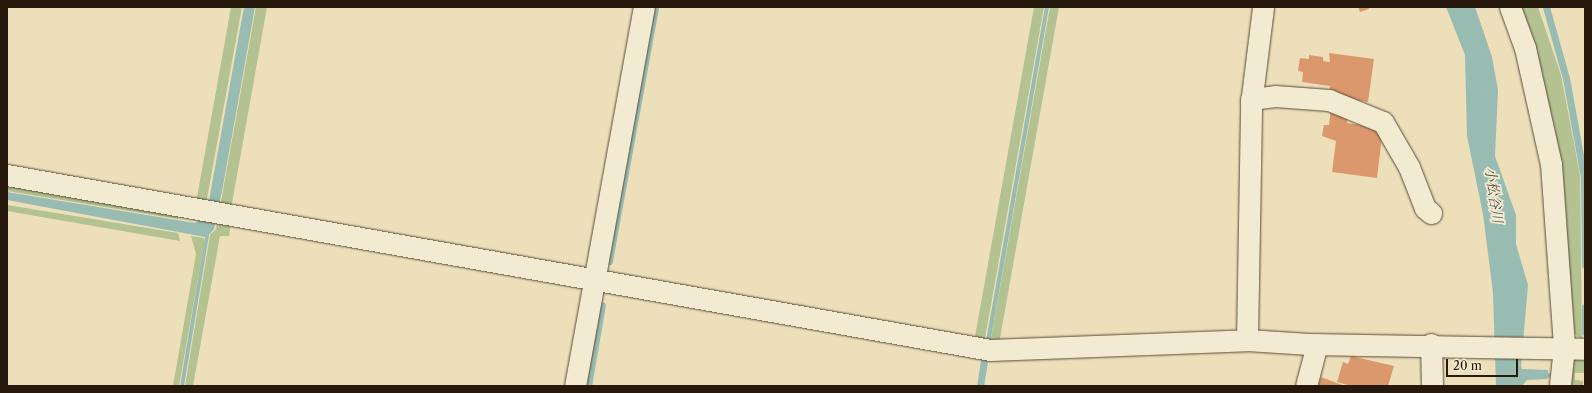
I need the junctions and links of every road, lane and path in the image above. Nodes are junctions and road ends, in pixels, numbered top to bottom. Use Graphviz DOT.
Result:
graph roads {
  1 [pos="644,7"];
  2 [pos="1263,7"];
  3 [pos="1510,7"];
  4 [pos="1251,99"];
  5 [pos="7,175"];
  6 [pos="1431,214"];
  7 [pos="596,279"];
  8 [pos="1247,340"];
  9 [pos="1317,344"];
  10 [pos="1437,344"];
  11 [pos="1556,347"];
  12 [pos="1585,349"];
  13 [pos="575,386"];
  14 [pos="1306,386"];
  15 [pos="1432,386"];
  16 [pos="1560,386"];
  1 -- 7 [label="street"];
  2 -- 4 [label="street"];
  3 -- 11 [label="street"];
  4 -- 6 [label="street"];
  4 -- 8 [label="street"];
  5 -- 7 [label="street"];
  7 -- 8 [label="street"];
  7 -- 13 [label="street"];
  8 -- 9 [label="street"];
  9 -- 10 [label="street"];
  9 -- 14 [label="street"];
  10 -- 11 [label="street"];
  10 -- 15 [label="street"];
  11 -- 12 [label="street"];
  11 -- 16 [label="street"];
}
